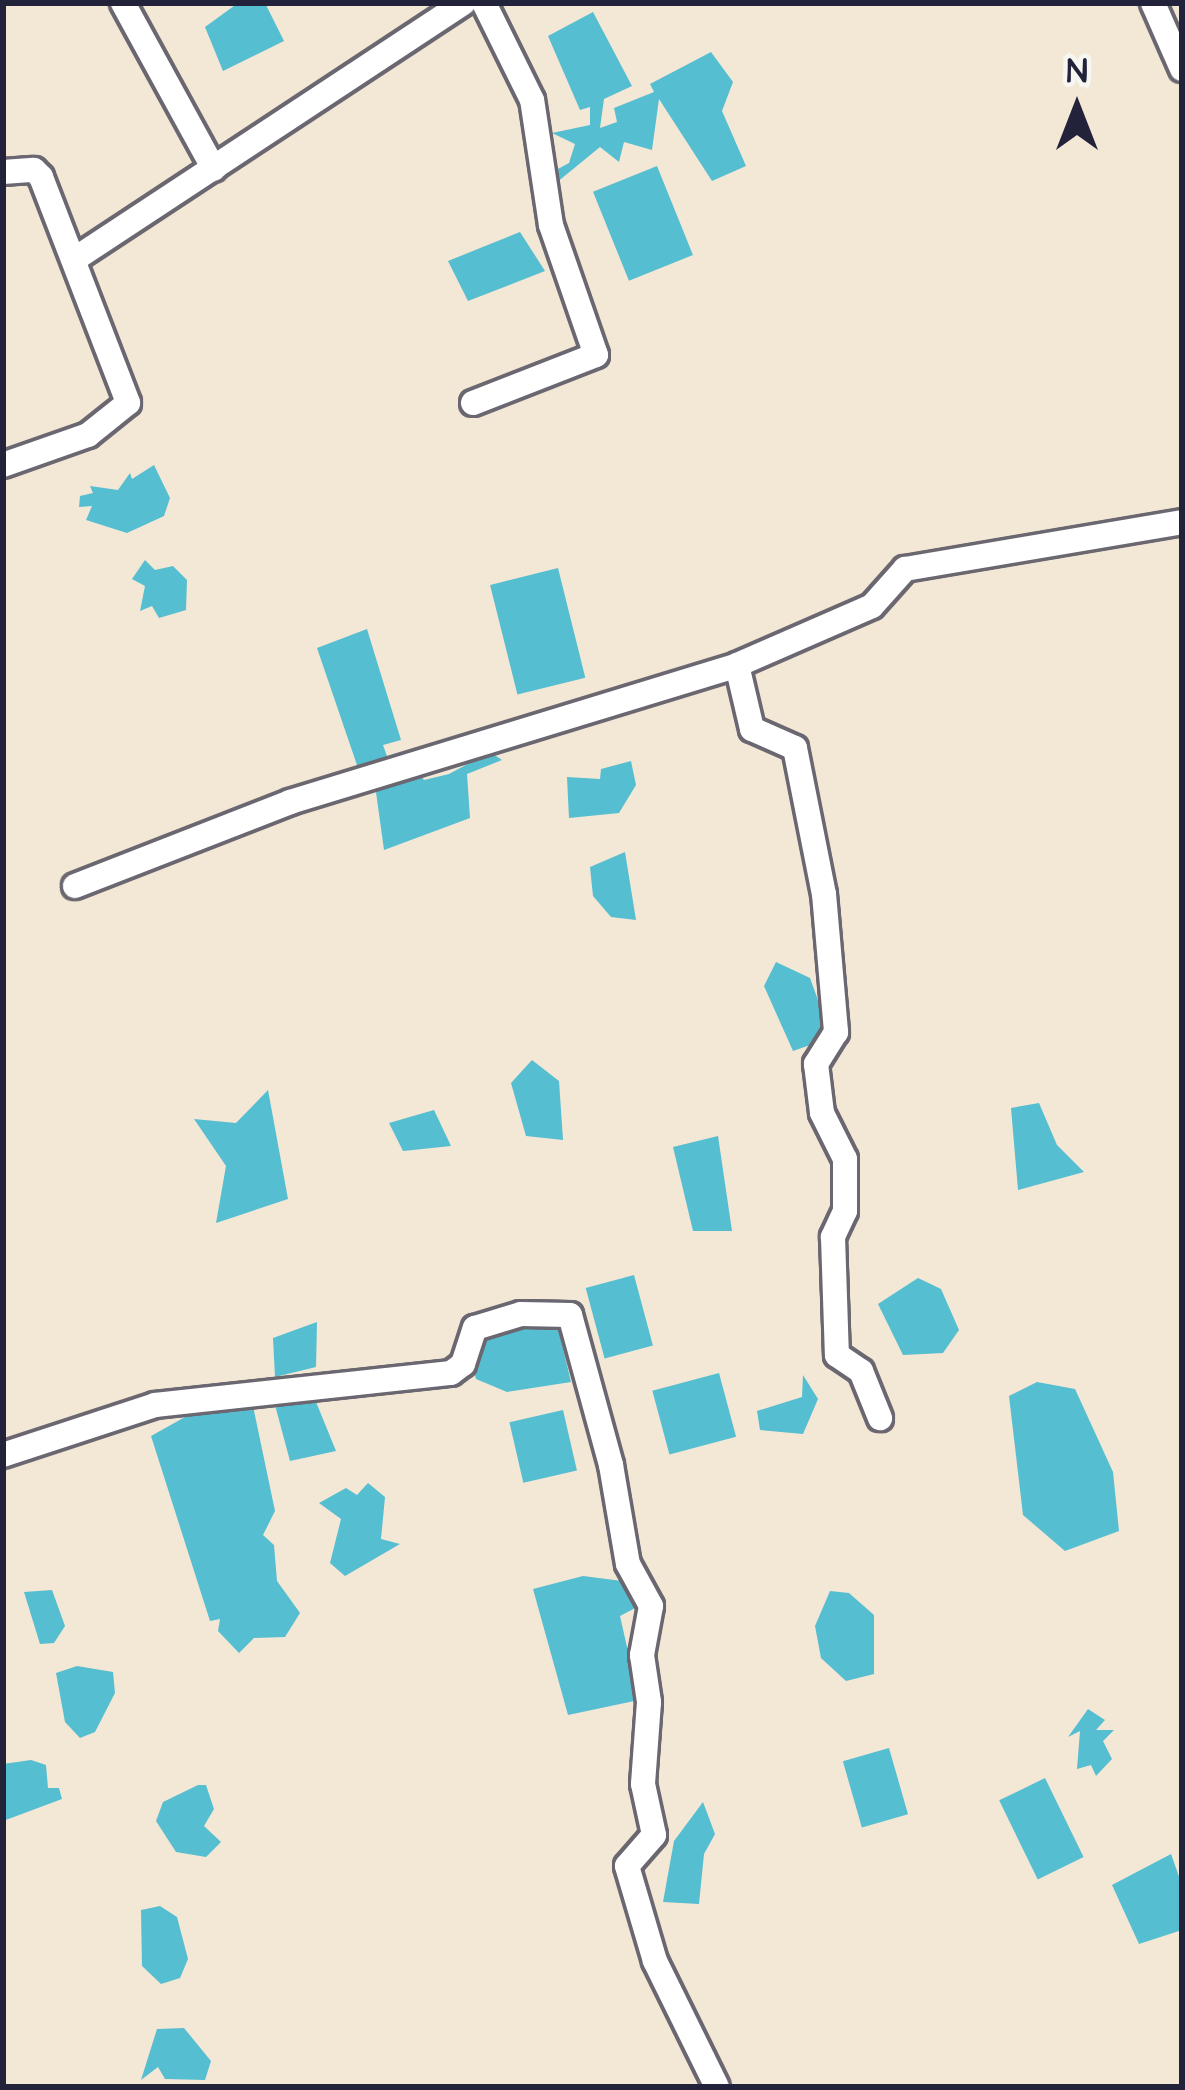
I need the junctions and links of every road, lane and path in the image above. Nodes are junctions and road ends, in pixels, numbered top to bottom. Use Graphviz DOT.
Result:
graph roads {
  1 [pos="123,3"];
  2 [pos="463,3"];
  3 [pos="484,3"];
  4 [pos="1154,3"];
  5 [pos="1182,69"];
  6 [pos="214,169"];
  7 [pos="3,172"];
  8 [pos="75,259"];
  9 [pos="473,403"];
  10 [pos="3,465"];
  11 [pos="1182,522"];
  12 [pos="737,665"];
  13 [pos="75,886"];
  14 [pos="880,1418"];
  15 [pos="3,1455"];
  16 [pos="717,2087"];
  1 -- 6 [label="street"];
  2 -- 6 [label="street"];
  3 -- 9 [label="street"];
  4 -- 5 [label="street"];
  6 -- 8 [label="street"];
  7 -- 8 [label="street"];
  8 -- 10 [label="street"];
  11 -- 12 [label="street"];
  12 -- 13 [label="street"];
  12 -- 14 [label="street"];
  15 -- 16 [label="street"];
}
